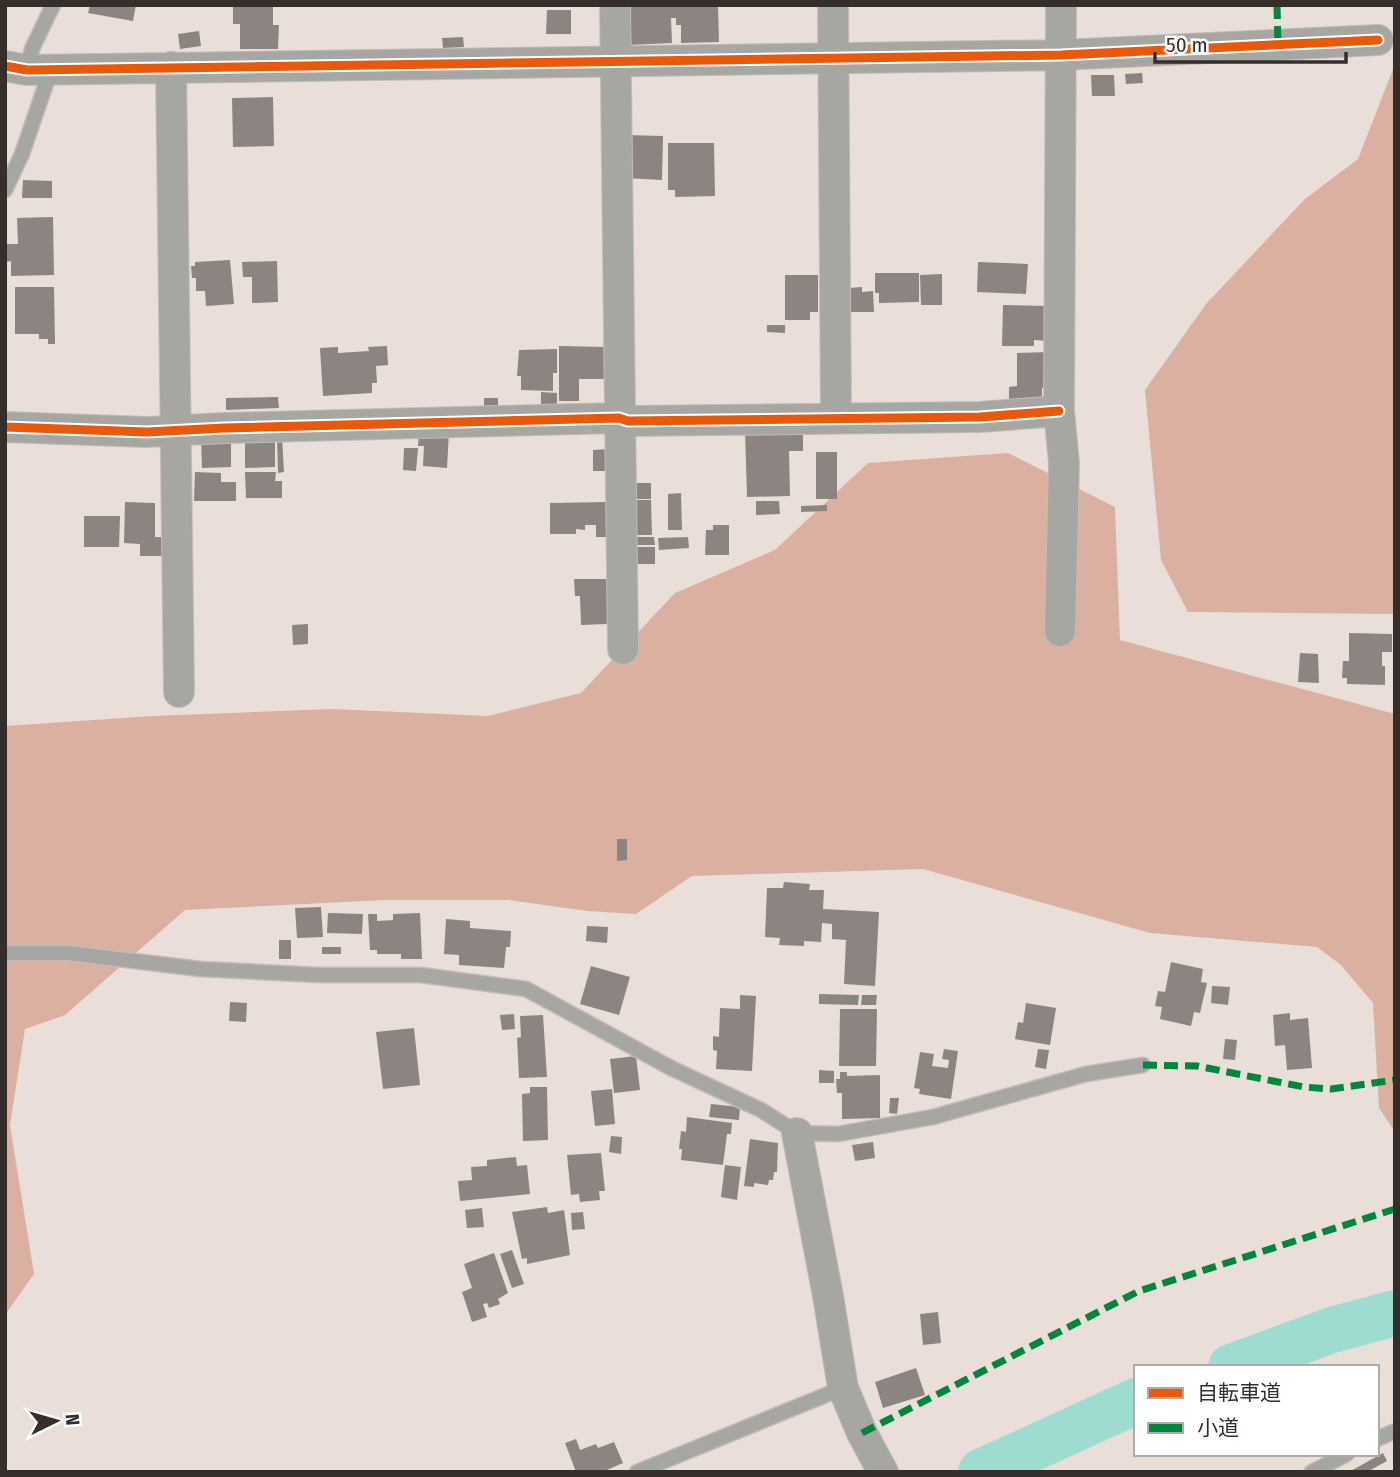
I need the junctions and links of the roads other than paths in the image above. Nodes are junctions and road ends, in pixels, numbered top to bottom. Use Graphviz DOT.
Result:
graph roads {
  1 [pos="53,5"];
  2 [pos="615,5"];
  3 [pos="833,5"];
  4 [pos="1061,5"];
  5 [pos="1378,40"];
  6 [pos="1061,55"];
  7 [pos="834,58"];
  8 [pos="616,61"];
  9 [pos="171,67"];
  10 [pos="28,68"];
  11 [pos="5,190"];
  12 [pos="1059,411"];
  13 [pos="619,418"];
  14 [pos="836,418"];
  15 [pos="5,427"];
  16 [pos="176,431"];
  17 [pos="1060,631"];
  18 [pos="623,649"];
  19 [pos="179,692"];
  20 [pos="5,953"];
  21 [pos="1143,1065"];
  22 [pos="797,1133"];
  23 [pos="843,1388"];
  24 [pos="1395,1431"];
  25 [pos="1379,1438"];
  26 [pos="1343,1456"];
  27 [pos="637,1472"];
  28 [pos="883,1472"];
  29 [pos="1312,1472"];
  1 -- 10 [label="lane"];
  2 -- 8 [label="street"];
  3 -- 7 [label="street"];
  4 -- 6 [label="street"];
  5 -- 6 [label="street"];
  6 -- 7 [label="street"];
  6 -- 12 [label="street"];
  7 -- 8 [label="street"];
  7 -- 14 [label="street"];
  8 -- 9 [label="street"];
  8 -- 13 [label="street"];
  9 -- 10 [label="street"];
  9 -- 16 [label="street"];
  10 -- 11 [label="lane"];
  12 -- 14 [label="street"];
  12 -- 17 [label="street"];
  13 -- 14 [label="street"];
  13 -- 16 [label="street"];
  13 -- 18 [label="street"];
  15 -- 16 [label="street"];
  16 -- 19 [label="street"];
  20 -- 22 [label="lane"];
  21 -- 22 [label="lane"];
  22 -- 23 [label="street"];
  23 -- 27 [label="lane"];
  23 -- 28 [label="street"];
  24 -- 25 [label="lane"];
  26 -- 29 [label="lane"];
}
